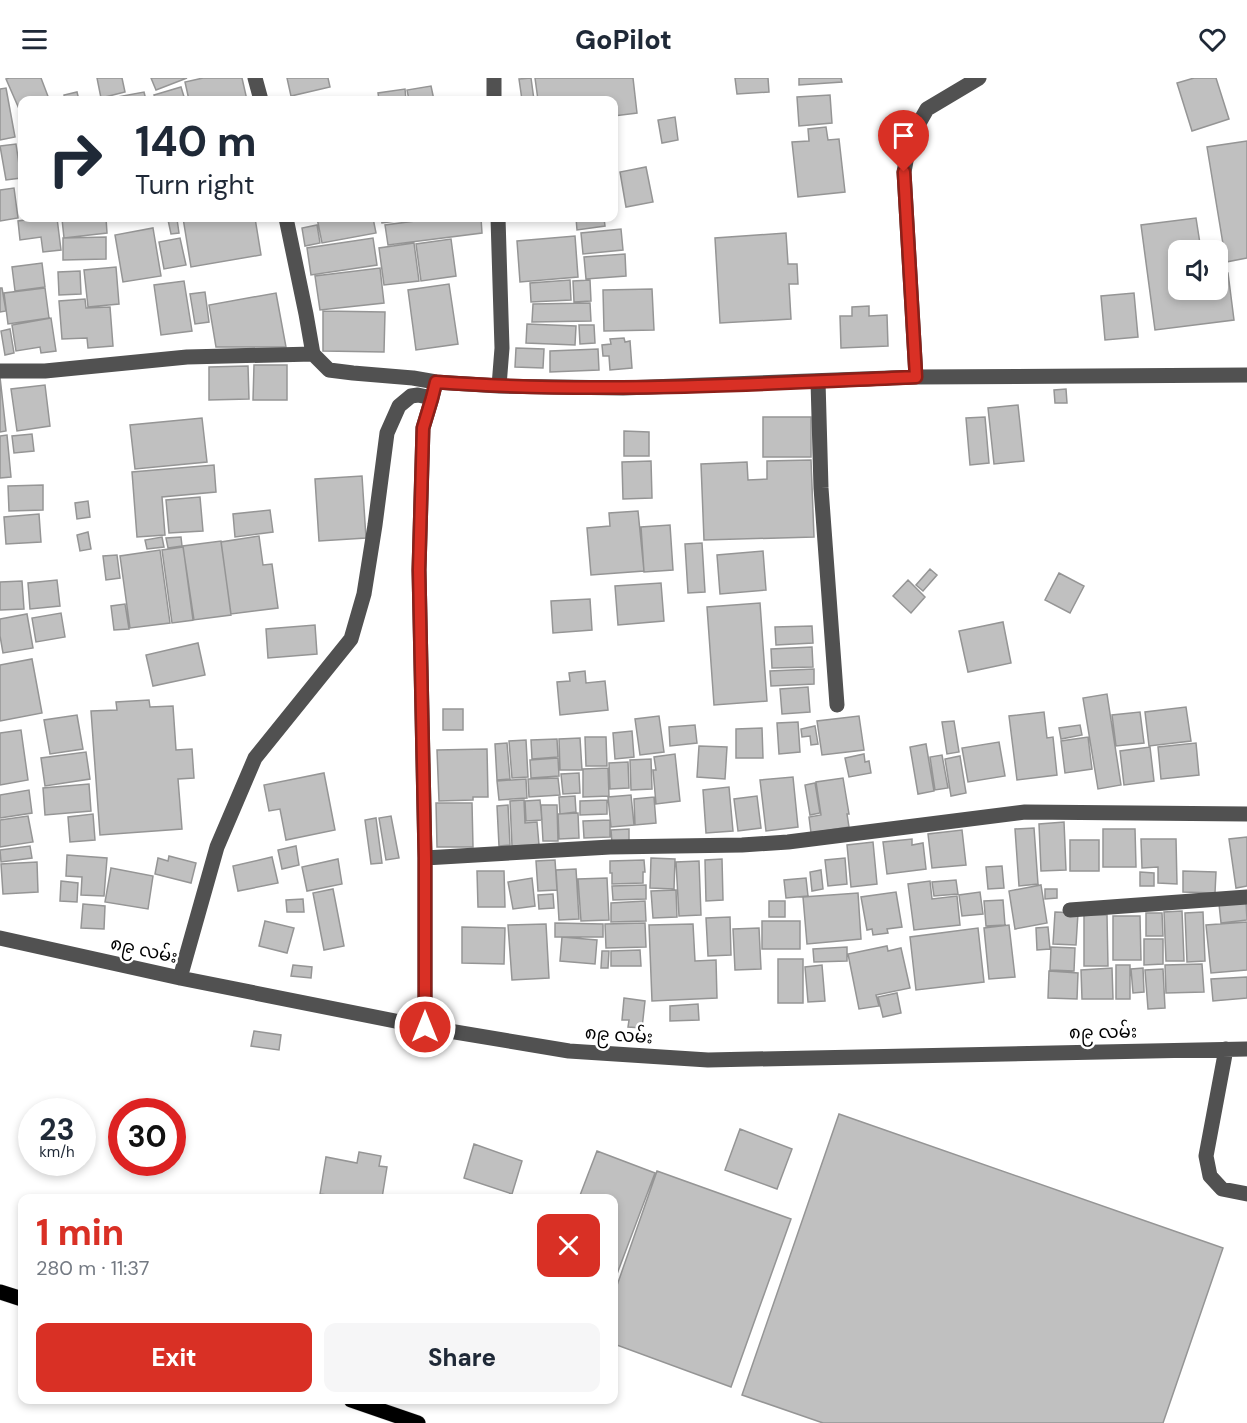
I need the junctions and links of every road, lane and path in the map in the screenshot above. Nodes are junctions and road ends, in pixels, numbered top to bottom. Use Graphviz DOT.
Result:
graph roads {
  1 [pos="255,78"];
  2 [pos="494,78"];
  3 [pos="979,78"];
  4 [pos="260,96"];
  5 [pos="494,96"];
  6 [pos="287,222"];
  7 [pos="498,222"];
  8 [pos="313,354"];
  9 [pos="0,371"];
  10 [pos="1247,375"];
  11 [pos="916,377"];
  12 [pos="818,381"];
  13 [pos="436,382"];
  14 [pos="499,386"];
  15 [pos="432,398"];
  16 [pos="837,705"];
  17 [pos="1247,814"];
  18 [pos="425,858"];
  19 [pos="1247,897"];
  20 [pos="1070,910"];
  21 [pos="0,938"];
  22 [pos="180,978"];
  23 [pos="425,1027"];
  24 [pos="1226,1049"];
  25 [pos="1247,1049"];
  26 [pos="1247,1194"];
  27 [pos="0,1292"];
  28 [pos="18,1298"];
  29 [pos="363,1404"];
  30 [pos="418,1423"];
  1 -- 4 [label="street"];
  2 -- 5 [label="street"];
  3 -- 11 [label="street"];
  6 -- 8 [label="street"];
  7 -- 14 [label="street"];
  8 -- 9 [label="street"];
  8 -- 13 [label="street"];
  10 -- 11 [label="street"];
  11 -- 12 [label="street"];
  12 -- 14 [label="street"];
  12 -- 16 [label="street"];
  13 -- 14 [label="street"];
  13 -- 15 [label="street"];
  15 -- 18 [label="street"];
  15 -- 22 [label="street"];
  17 -- 18 [label="street"];
  18 -- 23 [label="street"];
  19 -- 20 [label="street"];
  21 -- 22 [label="street, ၈၉ လမ်း"];
  22 -- 23 [label="street, ၈၉ လမ်း"];
  23 -- 24 [label="street, ၈၉ လမ်း"];
  24 -- 25 [label="street, ၈၉ လမ်း"];
  24 -- 26 [label="street"];
  27 -- 28 [label="main road"];
  29 -- 30 [label="main road"];
}
